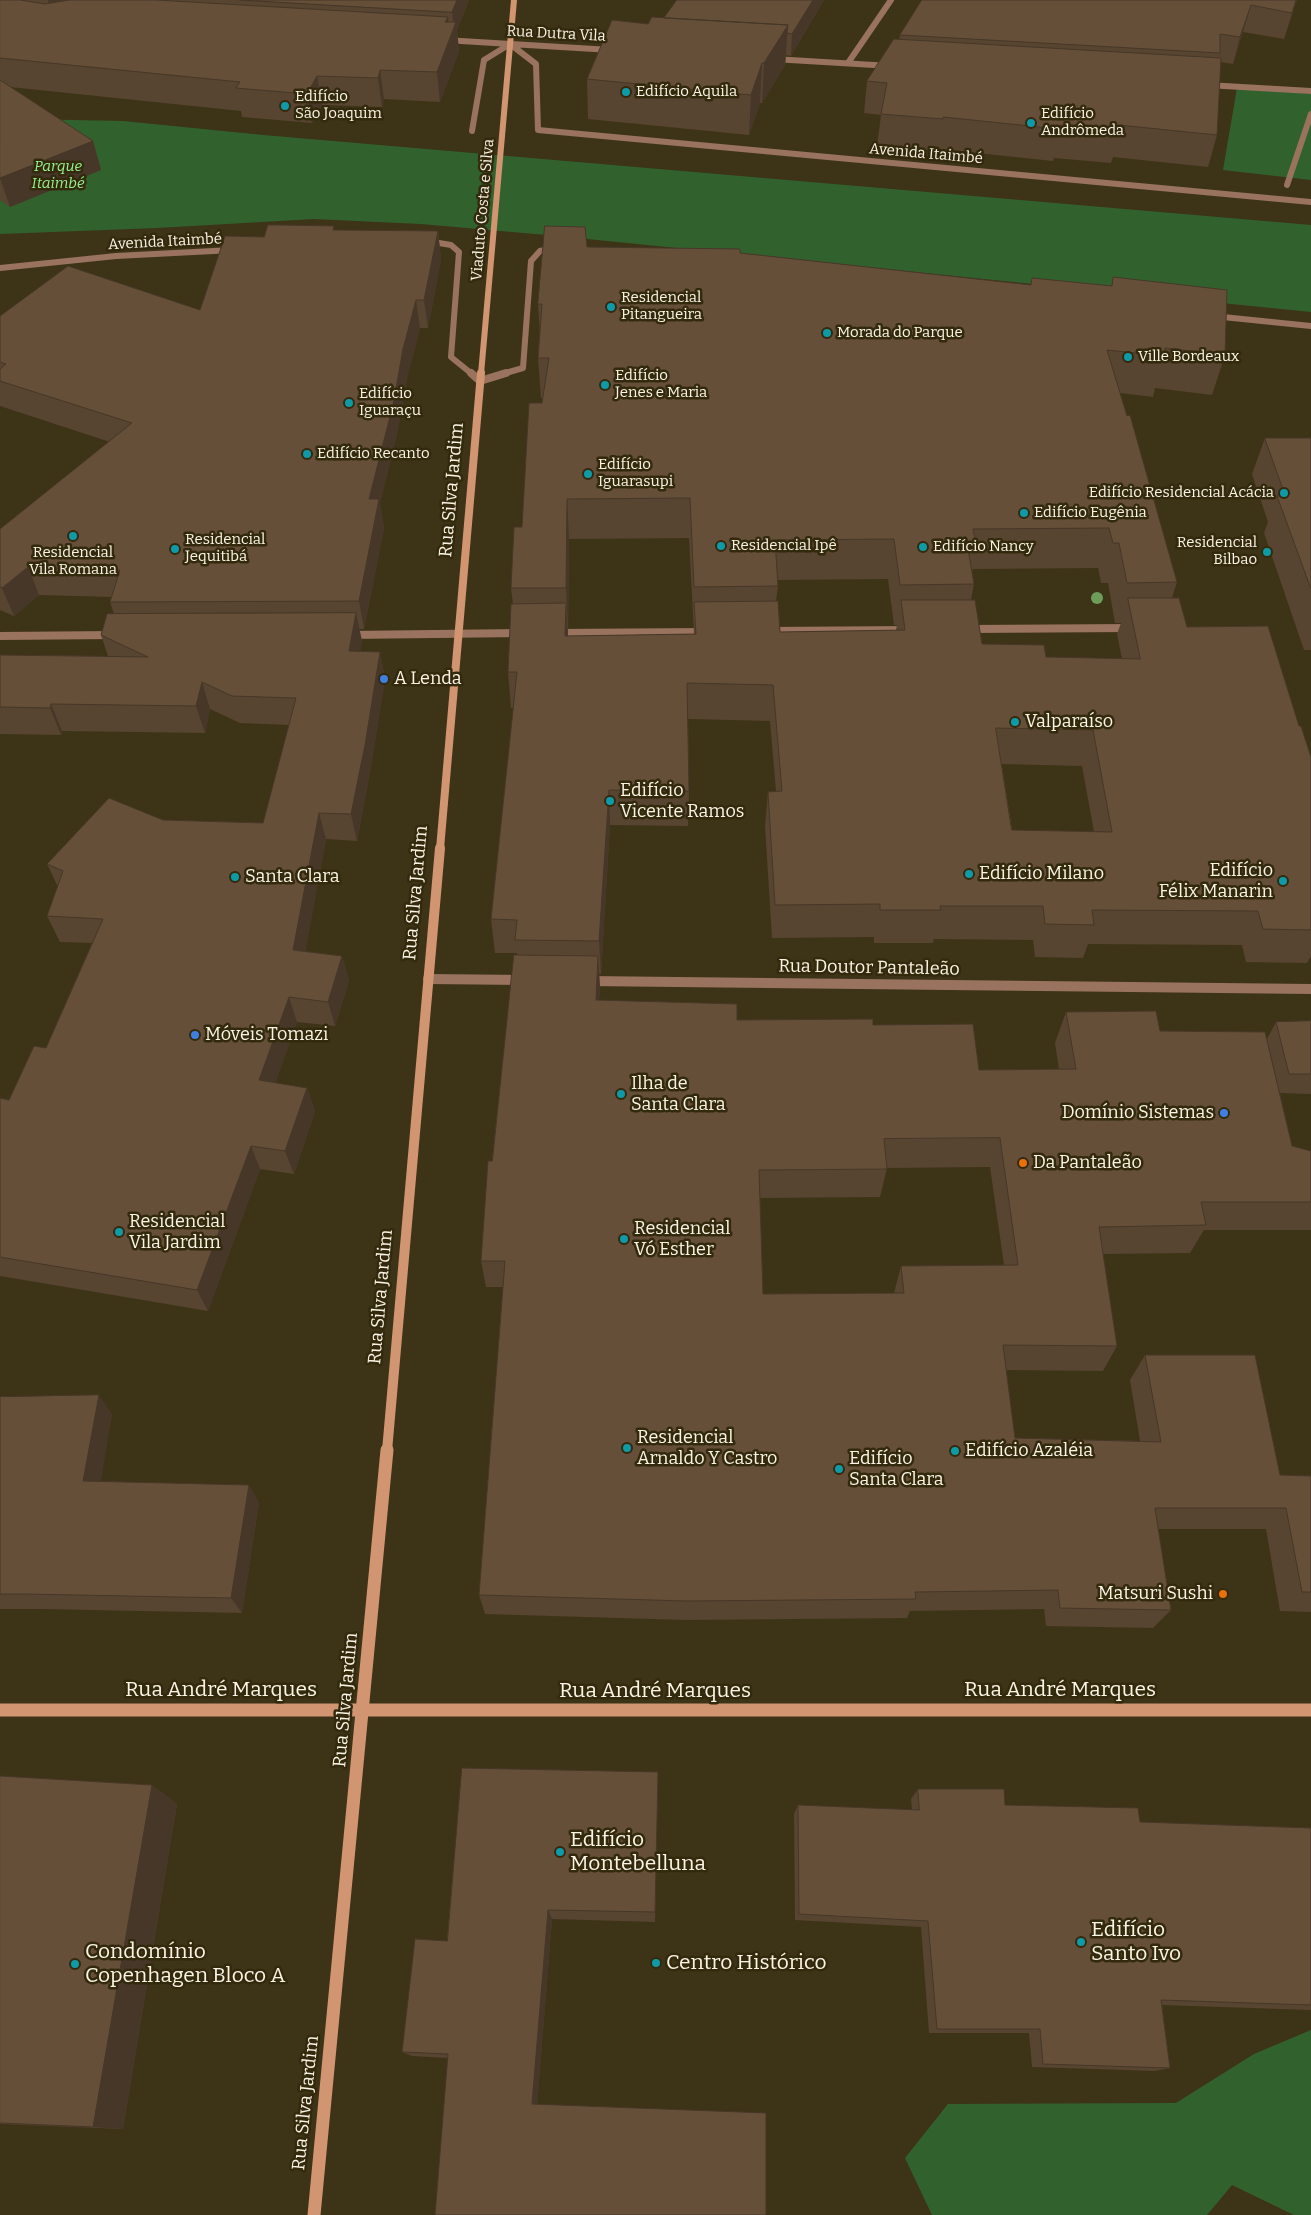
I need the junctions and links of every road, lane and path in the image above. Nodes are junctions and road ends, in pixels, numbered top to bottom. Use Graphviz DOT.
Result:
graph roads {
  1 [pos="514,0"];
  2 [pos="891,0"];
  3 [pos="433,40"];
  4 [pos="510,44"];
  5 [pos="619,50"];
  6 [pos="769,59"];
  7 [pos="848,63"];
  8 [pos="898,66"];
  9 [pos="1203,84"];
  10 [pos="1311,91"];
  11 [pos="1311,114"];
  12 [pos="472,130"];
  13 [pos="1287,185"];
  14 [pos="1311,202"];
  15 [pos="423,241"];
  16 [pos="560,249"];
  17 [pos="245,250"];
  18 [pos="0,268"];
  19 [pos="1202,315"];
  20 [pos="1311,326"];
  21 [pos="484,343"];
  22 [pos="480,381"];
  23 [pos="1140,628"];
  24 [pos="956,629"];
  25 [pos="917,630"];
  26 [pos="760,631"];
  27 [pos="720,632"];
  28 [pos="534,633"];
  29 [pos="544,633"];
  30 [pos="458,634"];
  31 [pos="127,635"];
  32 [pos="336,635"];
  33 [pos="0,636"];
  34 [pos="428,979"];
  35 [pos="535,980"];
  36 [pos="575,981"];
  37 [pos="1311,989"];
  38 [pos="0,1710"];
  39 [pos="364,1710"];
  40 [pos="1311,1710"];
  41 [pos="314,2215"];
  1 -- 4 [label="street"];
  2 -- 7 [label="street"];
  3 -- 4 [label="street, Rua Dutra Vila"];
  4 -- 5 [label="street, Rua Dutra Vila"];
  4 -- 12 [label="street"];
  4 -- 14 [label="street, Avenida Itaimbé"];
  4 -- 21 [label="street, Viaduto Costa e Silva"];
  6 -- 7 [label="street"];
  7 -- 8 [label="street"];
  9 -- 10 [label="street"];
  11 -- 13 [label="street"];
  15 -- 22 [label="street"];
  16 -- 22 [label="street"];
  17 -- 18 [label="street, Avenida Itaimbé"];
  19 -- 20 [label="street"];
  21 -- 22 [label="street, Rua Silva Jardim"];
  22 -- 30 [label="street, Rua Silva Jardim"];
  23 -- 24 [label="street"];
  25 -- 26 [label="street"];
  27 -- 29 [label="street"];
  28 -- 30 [label="street"];
  30 -- 32 [label="street"];
  30 -- 34 [label="street, Rua Silva Jardim"];
  31 -- 33 [label="street"];
  34 -- 35 [label="street"];
  34 -- 39 [label="street, Rua Silva Jardim"];
  36 -- 37 [label="street, Rua Doutor Pantaleão"];
  38 -- 39 [label="street, Rua André Marques"];
  39 -- 40 [label="street, Rua André Marques"];
  39 -- 41 [label="street, Rua Silva Jardim"];
}
